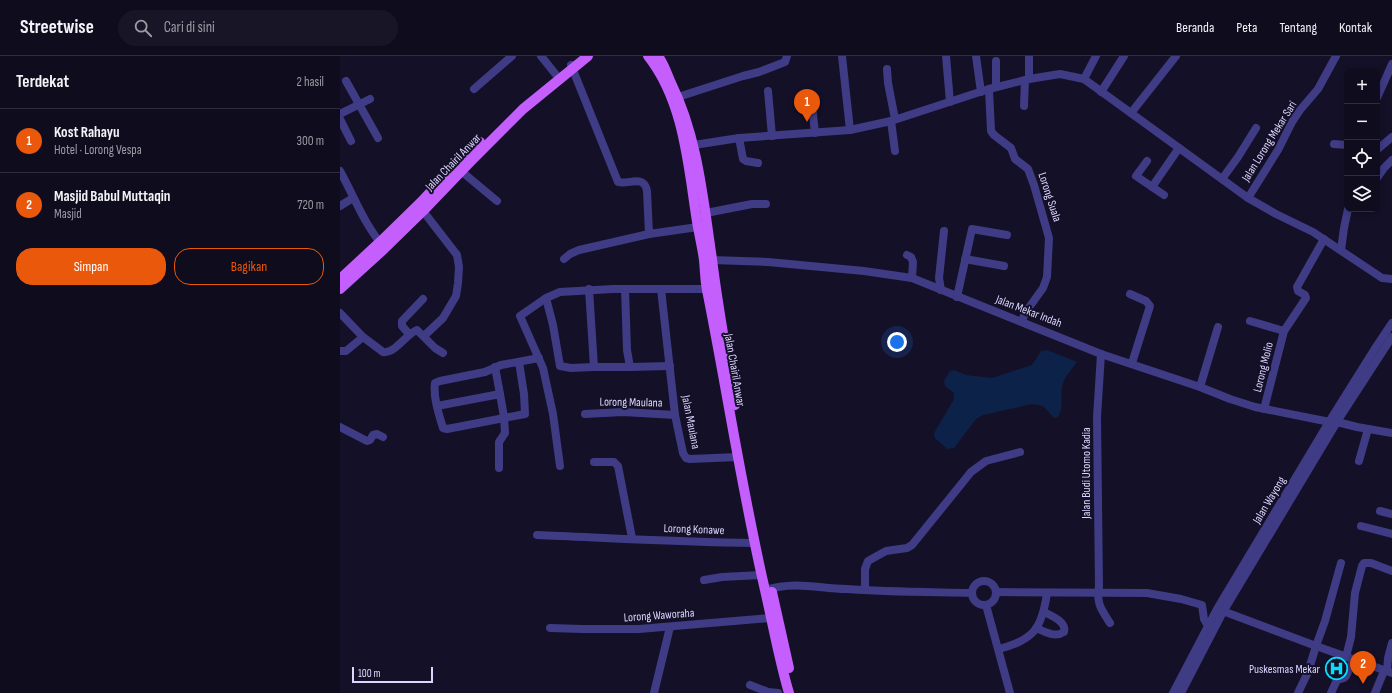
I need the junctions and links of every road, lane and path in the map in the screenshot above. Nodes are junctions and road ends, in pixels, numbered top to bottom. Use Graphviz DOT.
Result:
graph roads {
  1 [pos="512,56"];
  2 [pos="541,56"];
  3 [pos="581,56"];
  4 [pos="588,56"];
  5 [pos="648,56"];
  6 [pos="788,56"];
  7 [pos="842,56"];
  8 [pos="946,56"];
  9 [pos="976,56"];
  10 [pos="1029,56"];
  11 [pos="1096,56"];
  12 [pos="1124,56"];
  13 [pos="1176,56"];
  14 [pos="1336,56"];
  15 [pos="661,57"];
  16 [pos="996,61"];
  17 [pos="1392,64"];
  18 [pos="572,67"];
  19 [pos="886,69"];
  20 [pos="557,76"];
  21 [pos="1027,79"];
  22 [pos="1084,79"];
  23 [pos="346,81"];
  24 [pos="474,89"];
  25 [pos="989,89"];
  26 [pos="768,91"];
  27 [pos="1380,91"];
  28 [pos="1101,92"];
  29 [pos="678,97"];
  30 [pos="370,99"];
  31 [pos="950,102"];
  32 [pos="359,104"];
  33 [pos="812,105"];
  34 [pos="1024,106"];
  35 [pos="1131,113"];
  36 [pos="340,114"];
  37 [pos="340,119"];
  38 [pos="893,120"];
  39 [pos="1256,128"];
  40 [pos="850,130"];
  41 [pos="815,133"];
  42 [pos="772,136"];
  43 [pos="1392,137"];
  44 [pos="378,138"];
  45 [pos="739,138"];
  46 [pos="351,141"];
  47 [pos="1334,144"];
  48 [pos="694,145"];
  49 [pos="1344,145"];
  50 [pos="1380,147"];
  51 [pos="1179,148"];
  52 [pos="895,151"];
  53 [pos="1392,160"];
  54 [pos="1147,162"];
  55 [pos="758,163"];
  56 [pos="340,171"];
  57 [pos="461,171"];
  58 [pos="1378,176"];
  59 [pos="1222,179"];
  60 [pos="342,181"];
  61 [pos="1152,187"];
  62 [pos="1164,195"];
  63 [pos="353,198"];
  64 [pos="1248,198"];
  65 [pos="497,201"];
  66 [pos="766,204"];
  67 [pos="340,206"];
  68 [pos="423,211"];
  69 [pos="1347,212"];
  70 [pos="706,213"];
  71 [pos="698,227"];
  72 [pos="944,231"];
  73 [pos="649,234"];
  74 [pos="1008,235"];
  75 [pos="1324,239"];
  76 [pos="382,245"];
  77 [pos="1341,250"];
  78 [pos="907,256"];
  79 [pos="564,259"];
  80 [pos="965,259"];
  81 [pos="712,260"];
  82 [pos="1004,266"];
  83 [pos="912,278"];
  84 [pos="340,279"];
  85 [pos="1392,279"];
  86 [pos="707,288"];
  87 [pos="340,289"];
  88 [pos="589,289"];
  89 [pos="625,289"];
  90 [pos="661,289"];
  91 [pos="941,290"];
  92 [pos="1130,294"];
  93 [pos="957,297"];
  94 [pos="546,298"];
  95 [pos="423,299"];
  96 [pos="340,312"];
  97 [pos="717,321"];
  98 [pos="1022,321"];
  99 [pos="1250,321"];
  100 [pos="1392,323"];
  101 [pos="1218,327"];
  102 [pos="1284,331"];
  103 [pos="409,334"];
  104 [pos="424,336"];
  105 [pos="363,337"];
  106 [pos="1392,337"];
  107 [pos="1376,347"];
  108 [pos="340,351"];
  109 [pos="1383,351"];
  110 [pos="443,352"];
  111 [pos="1101,354"];
  112 [pos="539,358"];
  113 [pos="518,362"];
  114 [pos="1132,363"];
  115 [pos="594,366"];
  116 [pos="670,366"];
  117 [pos="630,367"];
  118 [pos="495,368"];
  119 [pos="1200,387"];
  120 [pos="500,394"];
  121 [pos="437,406"];
  122 [pos="1264,409"];
  123 [pos="585,414"];
  124 [pos="675,416"];
  125 [pos="504,417"];
  126 [pos="1333,422"];
  127 [pos="340,427"];
  128 [pos="1368,429"];
  129 [pos="1392,434"];
  130 [pos="382,437"];
  131 [pos="1020,452"];
  132 [pos="738,457"];
  133 [pos="1359,461"];
  134 [pos="594,462"];
  135 [pos="560,466"];
  136 [pos="499,468"];
  137 [pos="1380,511"];
  138 [pos="1392,514"];
  139 [pos="1361,526"];
  140 [pos="1392,534"];
  141 [pos="537,536"];
  142 [pos="632,538"];
  143 [pos="754,543"];
  144 [pos="1341,563"];
  145 [pos="1392,571"];
  146 [pos="761,575"];
  147 [pos="704,580"];
  148 [pos="768,589"];
  149 [pos="864,590"];
  150 [pos="997,592"];
  151 [pos="1098,592"];
  152 [pos="972,593"];
  153 [pos="1047,593"];
  154 [pos="986,605"];
  155 [pos="1220,610"];
  156 [pos="1044,612"];
  157 [pos="770,618"];
  158 [pos="1110,623"];
  159 [pos="1208,626"];
  160 [pos="670,627"];
  161 [pos="550,628"];
  162 [pos="1036,628"];
  163 [pos="1392,643"];
  164 [pos="1316,646"];
  165 [pos="999,649"];
  166 [pos="1350,658"];
  167 [pos="1388,672"];
  168 [pos="750,685"];
  169 [pos="654,693"];
  170 [pos="786,693"];
  171 [pos="1010,693"];
  172 [pos="1173,693"];
  173 [pos="1181,693"];
  174 [pos="1298,693"];
  175 [pos="1331,693"];
  176 [pos="1374,693"];
  1 -- 24 [label="street"];
  2 -- 20 [label="street"];
  3 -- 18 [label="main road, Jalan Chairil Anwar"];
  4 -- 18 [label="main road, Jalan Chairil Anwar"];
  5 -- 71 [label="main road, Jalan Chairil Anwar"];
  6 -- 29 [label="street"];
  7 -- 40 [label="street"];
  8 -- 31 [label="street"];
  9 -- 25 [label="street"];
  10 -- 21 [label="street"];
  11 -- 22 [label="street"];
  12 -- 28 [label="street"];
  13 -- 35 [label="street"];
  14 -- 64 [label="street, Jalan Lorong Mekar Sari"];
  15 -- 29 [label="main road, Jalan Chairil Anwar"];
  16 -- 25 [label="street"];
  17 -- 27 [label="street"];
  18 -- 20 [label="main road, Jalan Chairil Anwar"];
  18 -- 57 [label="main road, Jalan Chairil Anwar"];
  18 -- 73 [label="street"];
  19 -- 38 [label="street"];
  20 -- 76 [label="main road, Jalan Chairil Anwar"];
  21 -- 22 [label="street"];
  21 -- 25 [label="street"];
  21 -- 34 [label="street"];
  22 -- 28 [label="street"];
  23 -- 32 [label="street"];
  25 -- 31 [label="street"];
  25 -- 98 [label="street, Lorong Suala"];
  26 -- 42 [label="street"];
  28 -- 35 [label="street"];
  29 -- 48 [label="main road, Jalan Chairil Anwar"];
  30 -- 32 [label="street"];
  31 -- 38 [label="street"];
  32 -- 36 [label="street"];
  32 -- 44 [label="street"];
  33 -- 41 [label="street"];
  35 -- 51 [label="street"];
  37 -- 46 [label="street"];
  38 -- 40 [label="street"];
  38 -- 52 [label="street"];
  39 -- 59 [label="street"];
  40 -- 41 [label="street"];
  41 -- 42 [label="street"];
  42 -- 45 [label="street"];
  43 -- 50 [label="street"];
  45 -- 48 [label="street"];
  45 -- 55 [label="street"];
  47 -- 49 [label="street"];
  48 -- 70 [label="main road, Jalan Chairil Anwar"];
  51 -- 59 [label="street"];
  51 -- 61 [label="street"];
  53 -- 58 [label="street"];
  54 -- 61 [label="street"];
  56 -- 60 [label="street"];
  57 -- 65 [label="street"];
  57 -- 68 [label="main road, Jalan Chairil Anwar"];
  59 -- 64 [label="street"];
  60 -- 63 [label="street"];
  61 -- 62 [label="street"];
  63 -- 67 [label="street"];
  63 -- 76 [label="street"];
  64 -- 75 [label="street"];
  66 -- 70 [label="street"];
  68 -- 76 [label="main road, Jalan Chairil Anwar"];
  68 -- 104 [label="street"];
  69 -- 77 [label="street"];
  70 -- 81 [label="main road, Jalan Chairil Anwar"];
  71 -- 73 [label="street"];
  71 -- 86 [label="main road, Jalan Chairil Anwar"];
  72 -- 91 [label="street"];
  73 -- 79 [label="street"];
  74 -- 80 [label="street"];
  75 -- 77 [label="street"];
  75 -- 102 [label="street, Lorong Molio"];
  76 -- 84 [label="main road, Jalan Chairil Anwar"];
  76 -- 87 [label="main road, Jalan Chairil Anwar"];
  77 -- 85 [label="street"];
  78 -- 83 [label="street"];
  80 -- 82 [label="street"];
  80 -- 93 [label="street"];
  81 -- 83 [label="street, Jalan Mekar Indah"];
  81 -- 97 [label="main road, Jalan Chairil Anwar"];
  83 -- 91 [label="street, Jalan Mekar Indah"];
  86 -- 90 [label="street"];
  86 -- 97 [label="main road, Jalan Chairil Anwar"];
  88 -- 89 [label="street"];
  88 -- 94 [label="street"];
  88 -- 115 [label="street"];
  89 -- 90 [label="street"];
  89 -- 117 [label="street"];
  90 -- 116 [label="street, Jalan Maulana"];
  91 -- 93 [label="street, Jalan Mekar Indah"];
  92 -- 114 [label="street"];
  93 -- 98 [label="street, Jalan Mekar Indah"];
  94 -- 112 [label="street"];
  94 -- 115 [label="street"];
  95 -- 103 [label="street"];
  96 -- 105 [label="street"];
  97 -- 132 [label="main road, Jalan Chairil Anwar"];
  97 -- 148 [label="main road, Jalan Chairil Anwar"];
  98 -- 111 [label="street, Jalan Mekar Indah"];
  99 -- 102 [label="street, Lorong Molio"];
  100 -- 107 [label="street, Jalan Wayong"];
  101 -- 119 [label="street"];
  102 -- 122 [label="street, Lorong Molio"];
  103 -- 104 [label="street"];
  103 -- 105 [label="street"];
  104 -- 110 [label="street"];
  105 -- 108 [label="street"];
  106 -- 109 [label="street, Jalan Wayong"];
  107 -- 109 [label="street"];
  107 -- 126 [label="street, Jalan Wayong"];
  109 -- 126 [label="street, Jalan Wayong"];
  111 -- 114 [label="street, Jalan Mekar Indah"];
  111 -- 151 [label="street, Jalan Budi Utomo Kadia"];
  112 -- 113 [label="street"];
  112 -- 135 [label="street"];
  113 -- 118 [label="street"];
  113 -- 125 [label="street"];
  114 -- 119 [label="street, Jalan Mekar Indah"];
  115 -- 117 [label="street"];
  116 -- 117 [label="street"];
  116 -- 124 [label="street, Jalan Maulana"];
  118 -- 120 [label="street"];
  118 -- 121 [label="street"];
  119 -- 122 [label="street, Jalan Mekar Indah"];
  120 -- 121 [label="street"];
  120 -- 125 [label="street"];
  121 -- 125 [label="street"];
  122 -- 126 [label="street, Jalan Mekar Indah"];
  123 -- 124 [label="street, Lorong Maulana"];
  124 -- 132 [label="street, Jalan Maulana"];
  125 -- 136 [label="street"];
  126 -- 128 [label="street, Jalan Mekar Indah"];
  126 -- 155 [label="street, Jalan Wayong"];
  127 -- 130 [label="street"];
  128 -- 129 [label="street, Jalan Mekar Indah"];
  128 -- 133 [label="street"];
  131 -- 149 [label="street"];
  132 -- 143 [label="main road, Jalan Chairil Anwar"];
  134 -- 142 [label="street"];
  137 -- 138 [label="street"];
  139 -- 140 [label="street"];
  141 -- 142 [label="street, Lorong Konawe"];
  142 -- 143 [label="street, Lorong Konawe"];
  143 -- 146 [label="main road, Jalan Chairil Anwar"];
  144 -- 164 [label="street"];
  145 -- 166 [label="street"];
  146 -- 147 [label="street"];
  146 -- 148 [label="main road, Jalan Chairil Anwar"];
  148 -- 149 [label="street"];
  148 -- 157 [label="main road, Jalan Chairil Anwar"];
  148 -- 170 [label="main road, Jalan Chairil Anwar"];
  149 -- 152 [label="street"];
  150 -- 152 [label="street"];
  150 -- 153 [label="street"];
  150 -- 154 [label="street"];
  151 -- 153 [label="street"];
  151 -- 158 [label="street, Jalan Budi Utomo Kadia"];
  151 -- 159 [label="street"];
  152 -- 154 [label="street"];
  153 -- 156 [label="street"];
  154 -- 165 [label="street"];
  155 -- 159 [label="street, Jalan Wayong"];
  155 -- 164 [label="street"];
  155 -- 173 [label="street, Jalan Wayong"];
  156 -- 162 [label="street"];
  156 -- 162 [label="street"];
  157 -- 160 [label="street, Lorong Waworaha"];
  157 -- 170 [label="main road, Jalan Chairil Anwar"];
  159 -- 172 [label="street, Jalan Wayong"];
  160 -- 161 [label="street, Lorong Waworaha"];
  160 -- 169 [label="street"];
  162 -- 165 [label="street"];
  163 -- 167 [label="street"];
  164 -- 166 [label="street"];
  164 -- 174 [label="street"];
  165 -- 171 [label="street"];
  166 -- 167 [label="street"];
  166 -- 175 [label="street"];
  167 -- 176 [label="street"];
  168 -- 170 [label="street"];
}
